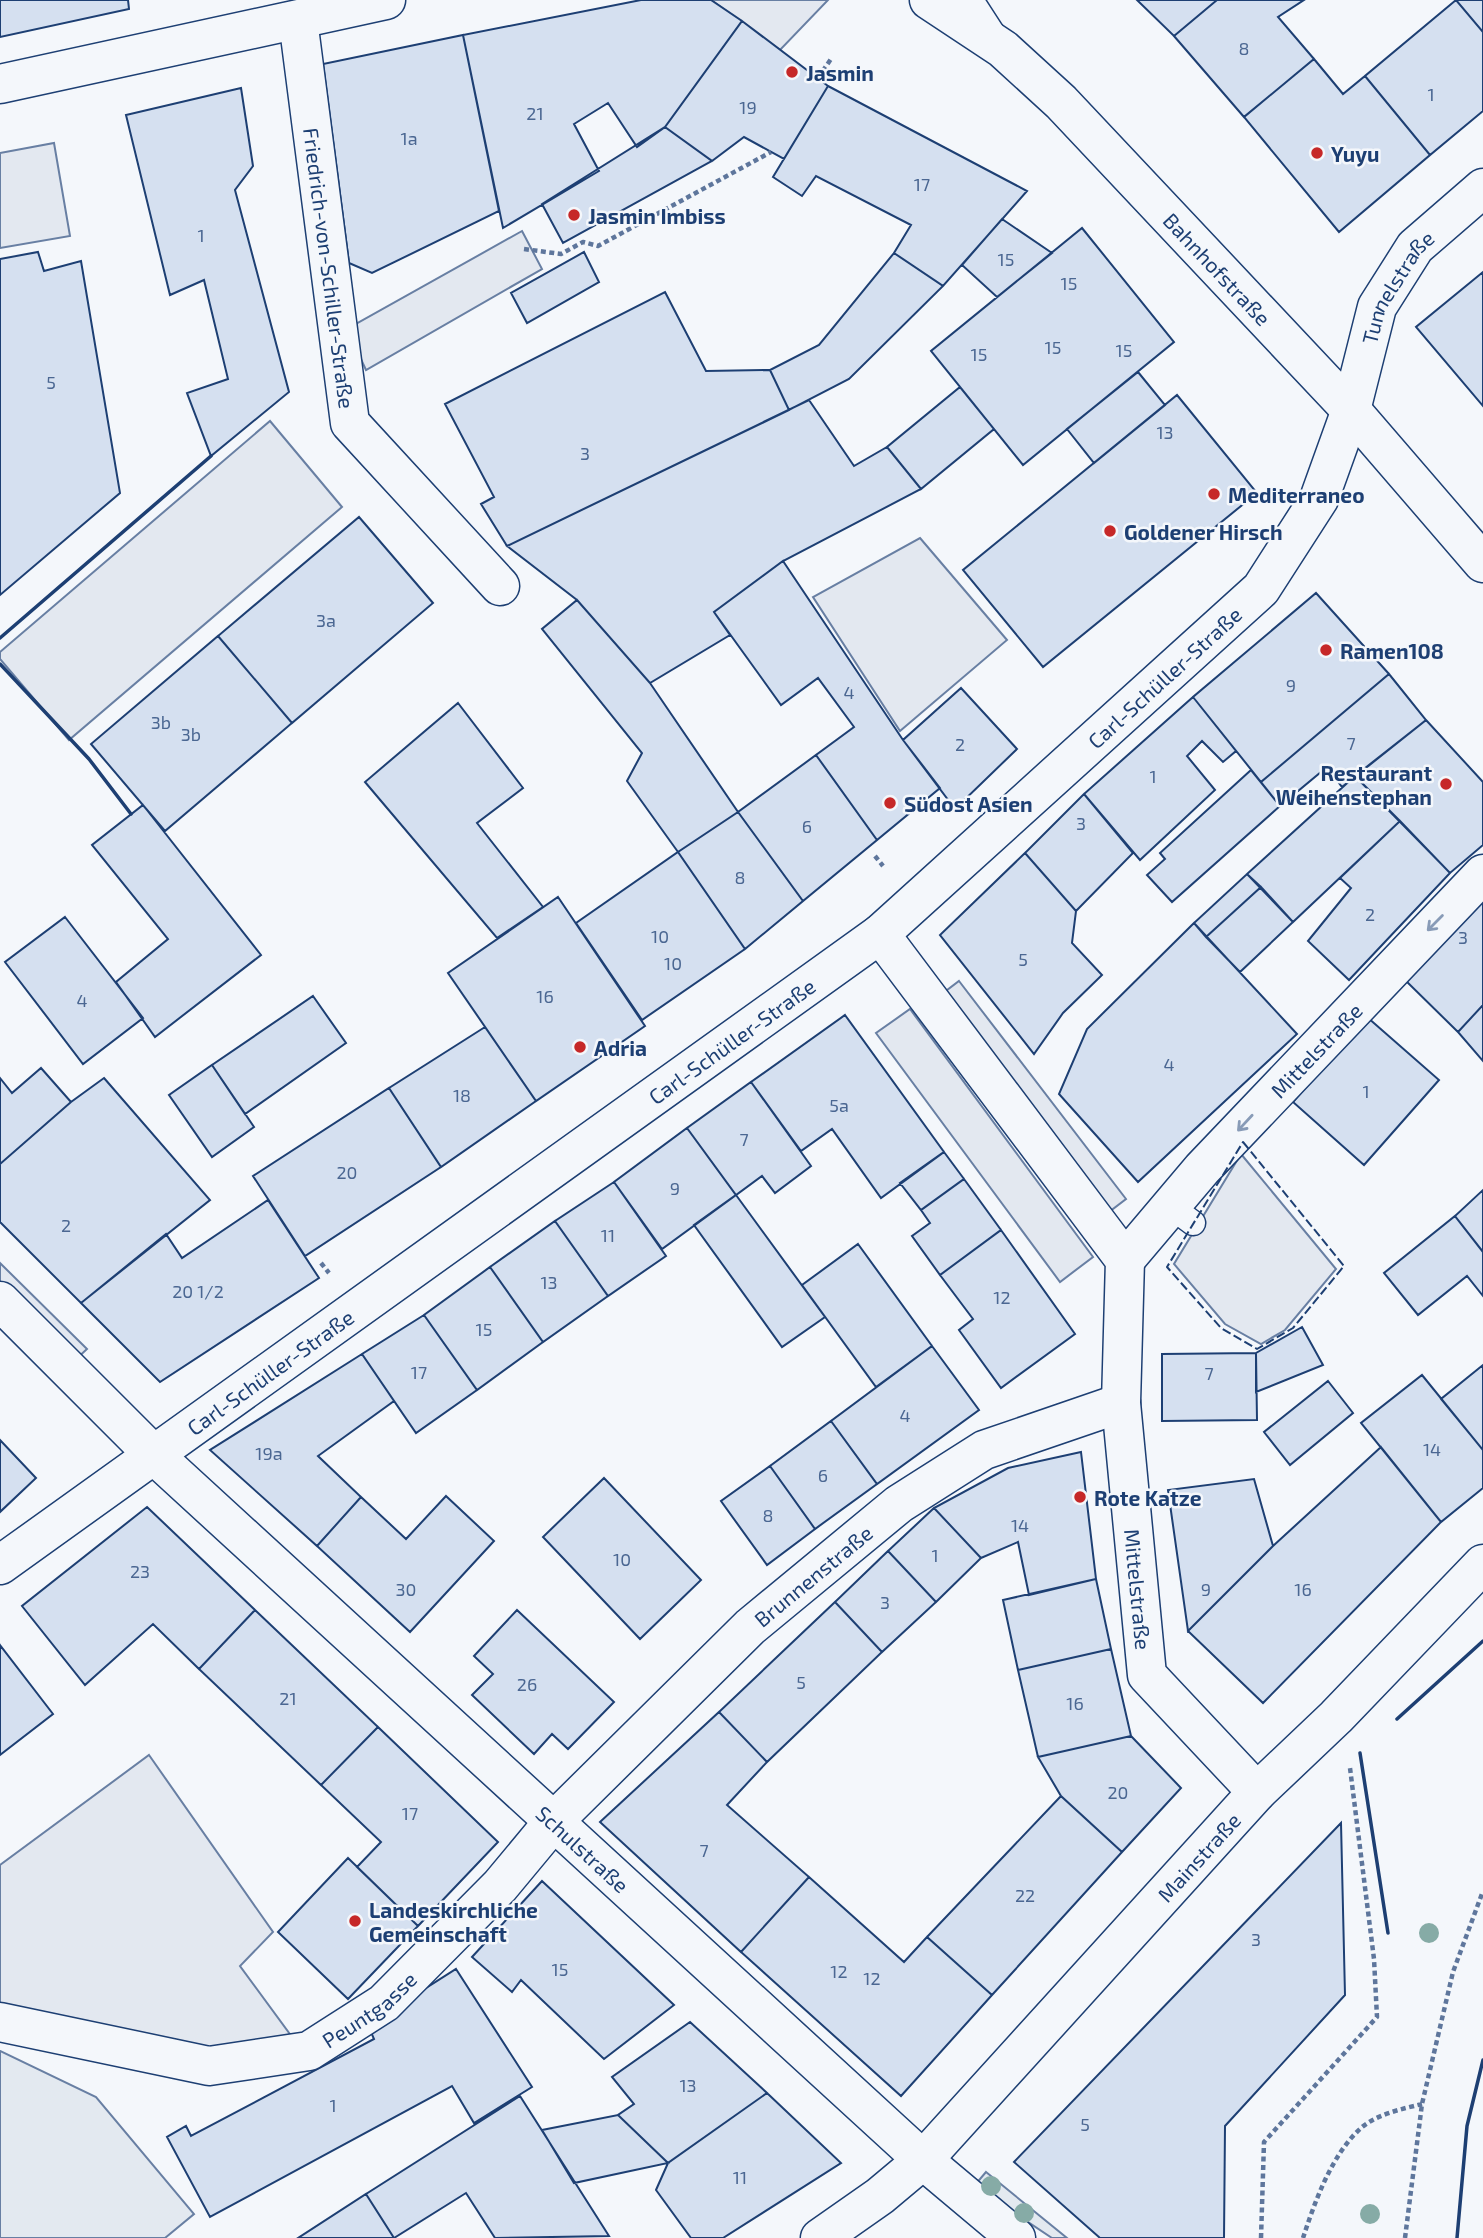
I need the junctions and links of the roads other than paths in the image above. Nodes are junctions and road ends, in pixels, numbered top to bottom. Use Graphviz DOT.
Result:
graph roads {
  1 [pos="386,0"];
  2 [pos="929,0"];
  3 [pos="971,0"];
  4 [pos="298,20"];
  5 [pos="1003,49"];
  6 [pos="0,84"];
  7 [pos="1483,187"];
  8 [pos="1350,410"];
  9 [pos="1483,563"];
  10 [pos="500,586"];
  11 [pos="1483,874"];
  12 [pos="880,934"];
  13 [pos="1125,1260"];
  14 [pos="0,1301"];
  15 [pos="1121,1403"];
  16 [pos="153,1454"];
  17 [pos="1483,1564"];
  18 [pos="0,1565"];
  19 [pos="1257,1792"];
  20 [pos="554,1822"];
  21 [pos="0,2022"];
  22 [pos="923,2160"];
  23 [pos="820,2238"];
  24 [pos="1016,2238"];
  1 -- 4 [label="street"];
  2 -- 5 [label="street, Bahnhofstraße"];
  3 -- 5 [label="lane"];
  4 -- 6 [label="street"];
  4 -- 10 [label="street, Friedrich-von-Schiller-Straße"];
  5 -- 8 [label="street, Bahnhofstraße"];
  7 -- 8 [label="street, Tunnelstraße"];
  8 -- 9 [label="street, Bahnhofstraße"];
  8 -- 12 [label="street, Carl-Schüller-Straße"];
  11 -- 13 [label="street, Mittelstraße, one-way"];
  12 -- 13 [label="street"];
  12 -- 16 [label="street, Carl-Schüller-Straße"];
  13 -- 15 [label="street, Mittelstraße"];
  14 -- 16 [label="street, Schulstraße"];
  15 -- 19 [label="street, Mittelstraße"];
  15 -- 20 [label="street, Brunnenstraße"];
  16 -- 18 [label="street, Carl-Schüller-Straße"];
  16 -- 20 [label="street, Schulstraße"];
  17 -- 19 [label="street, Mainstraße"];
  19 -- 22 [label="street, Mainstraße"];
  20 -- 21 [label="street, Peuntgasse"];
  20 -- 22 [label="street, Schulstraße"];
  22 -- 23 [label="street, Mainstraße"];
  22 -- 24 [label="street, Schulstraße"];
}
